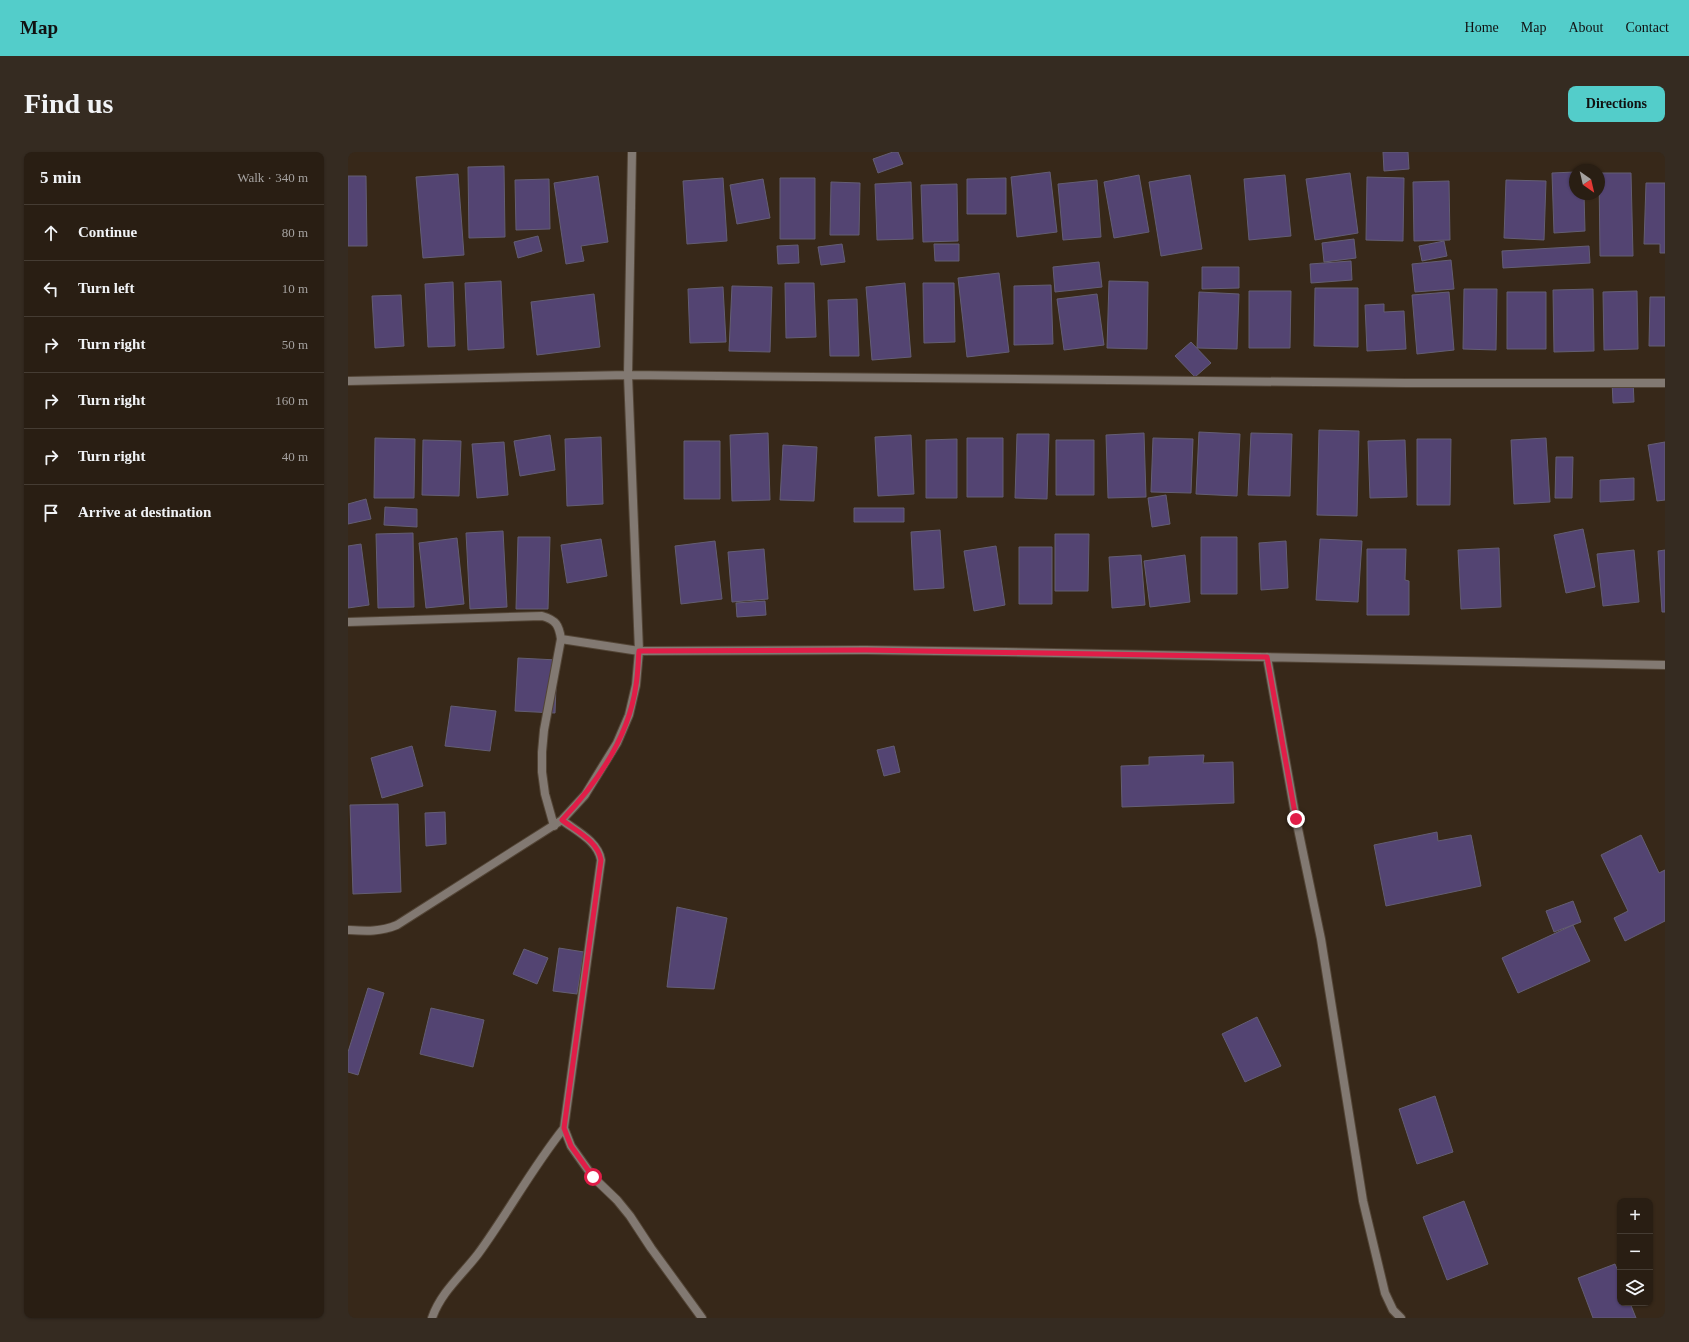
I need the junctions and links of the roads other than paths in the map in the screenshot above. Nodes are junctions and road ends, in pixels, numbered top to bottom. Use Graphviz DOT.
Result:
graph roads {
  1 [pos="632,152"];
  2 [pos="628,375"];
  3 [pos="348,381"];
  4 [pos="1665,383"];
  5 [pos="348,622"];
  6 [pos="561,639"];
  7 [pos="639,651"];
  8 [pos="1267,657"];
  9 [pos="1665,665"];
  10 [pos="562,820"];
  11 [pos="554,826"];
  12 [pos="348,930"];
  13 [pos="564,1128"];
  14 [pos="432,1318"];
  15 [pos="702,1318"];
  16 [pos="1401,1318"];
  1 -- 2 [label="street"];
  2 -- 3 [label="street"];
  2 -- 4 [label="street"];
  2 -- 7 [label="street"];
  5 -- 6 [label="street"];
  6 -- 7 [label="street"];
  6 -- 11 [label="street"];
  7 -- 8 [label="street"];
  7 -- 10 [label="street"];
  8 -- 9 [label="street"];
  8 -- 16 [label="street"];
  10 -- 11 [label="street"];
  10 -- 13 [label="street"];
  11 -- 12 [label="street"];
  13 -- 14 [label="street"];
  13 -- 15 [label="street"];
}
